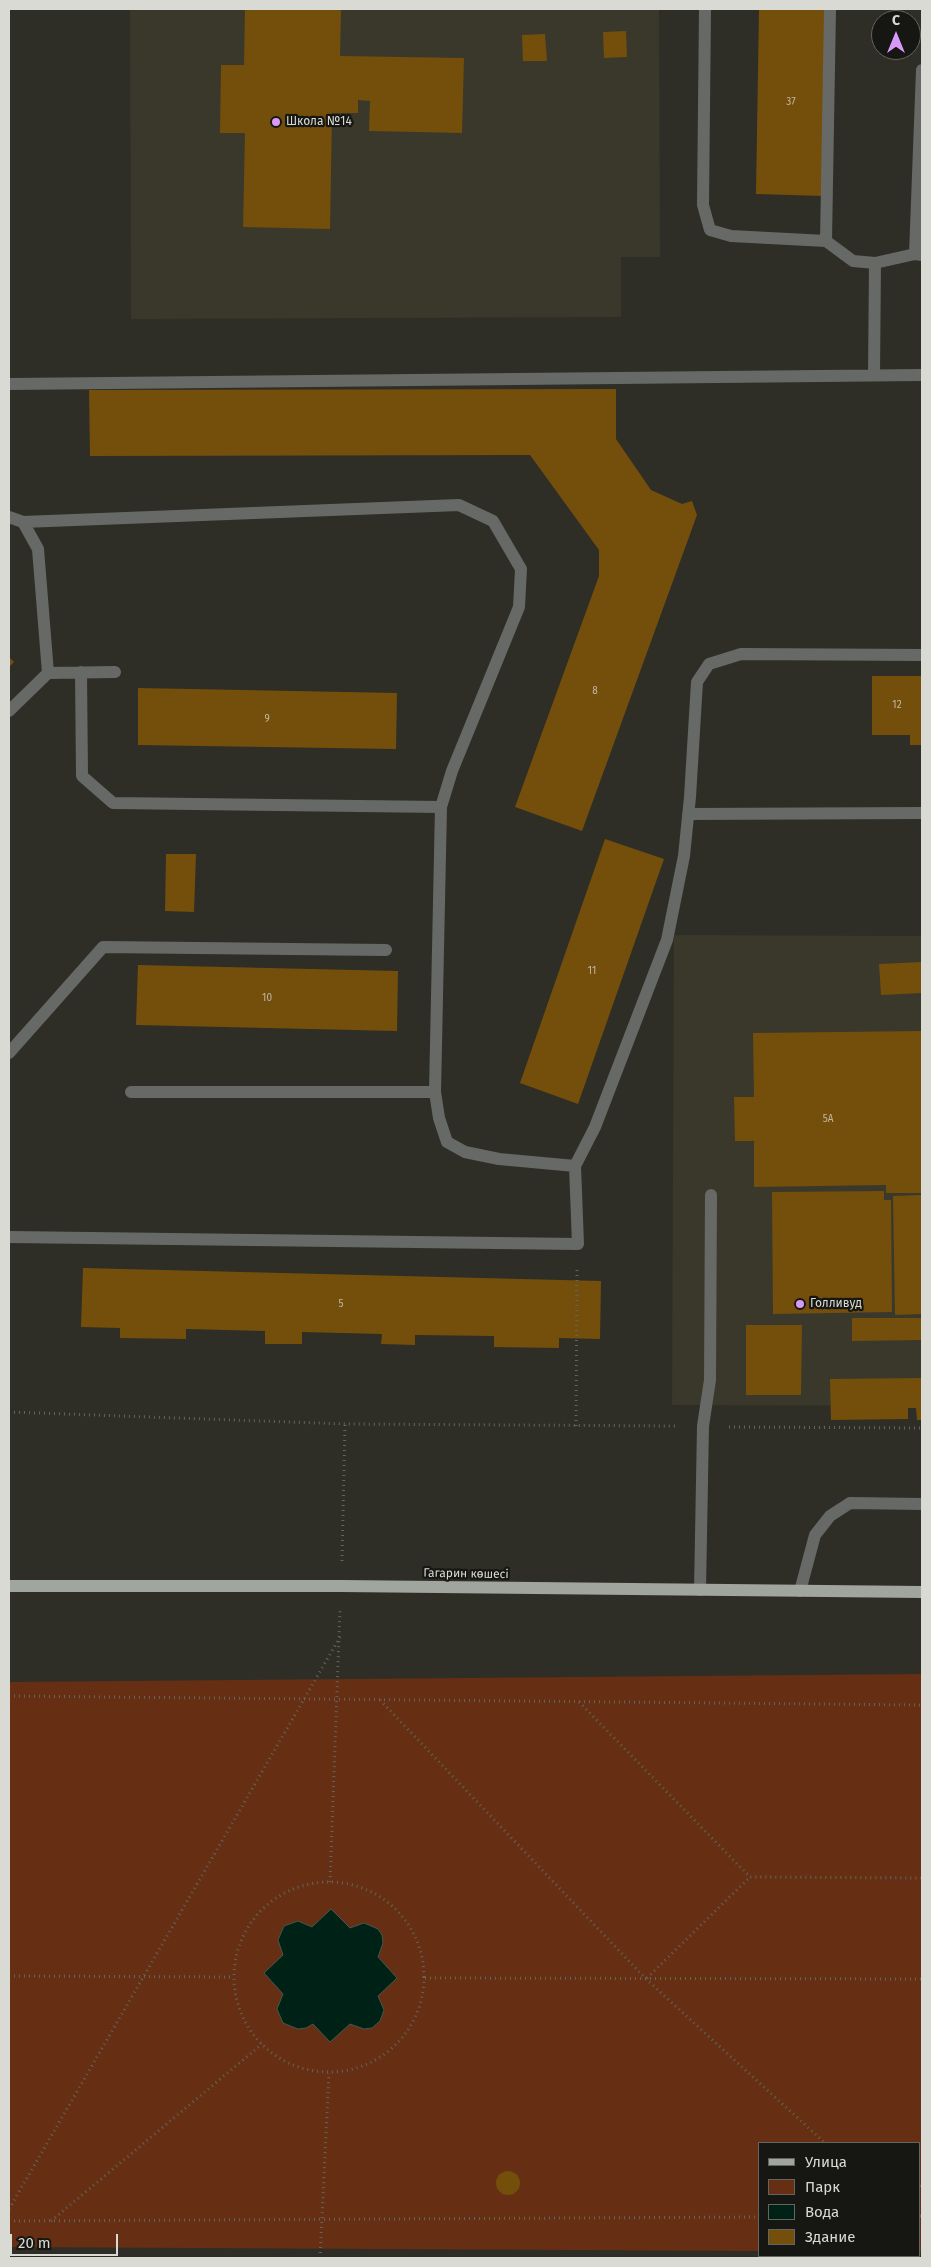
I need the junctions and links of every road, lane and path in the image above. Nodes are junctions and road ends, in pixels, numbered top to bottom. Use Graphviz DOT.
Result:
graph roads {
  1 [pos="705,9"];
  2 [pos="830,9"];
  3 [pos="922,70"];
  4 [pos="826,240"];
  5 [pos="919,254"];
  6 [pos="875,263"];
  7 [pos="874,375"];
  8 [pos="922,375"];
  9 [pos="9,384"];
  10 [pos="9,517"];
  11 [pos="23,522"];
  12 [pos="922,655"];
  13 [pos="81,672"];
  14 [pos="114,672"];
  15 [pos="48,673"];
  16 [pos="9,710"];
  17 [pos="441,807"];
  18 [pos="922,813"];
  19 [pos="688,814"];
  20 [pos="386,950"];
  21 [pos="9,1053"];
  22 [pos="131,1092"];
  23 [pos="435,1092"];
  24 [pos="575,1166"];
  25 [pos="712,1195"];
  26 [pos="9,1237"];
  27 [pos="578,1244"];
  28 [pos="9,1412"];
  29 [pos="346,1424"];
  30 [pos="576,1426"];
  31 [pos="703,1426"];
  32 [pos="922,1428"];
  33 [pos="922,1504"];
  34 [pos="9,1586"];
  35 [pos="341,1586"];
  36 [pos="700,1590"];
  37 [pos="800,1591"];
  38 [pos="922,1592"];
  39 [pos="340,1637"];
  40 [pos="9,1696"];
  41 [pos="303,1699"];
  42 [pos="337,1700"];
  43 [pos="379,1700"];
  44 [pos="578,1702"];
  45 [pos="922,1705"];
  46 [pos="750,1877"];
  47 [pos="922,1878"];
  48 [pos="330,1882"];
  49 [pos="9,1976"];
  50 [pos="143,1977"];
  51 [pos="234,1977"];
  52 [pos="425,1978"];
  53 [pos="646,1978"];
  54 [pos="922,1979"];
  55 [pos="262,2044"];
  56 [pos="329,2073"];
  57 [pos="824,2142"];
  58 [pos="9,2209"];
  59 [pos="758,2217"];
  60 [pos="322,2220"];
  61 [pos="9,2221"];
  62 [pos="50,2221"];
  63 [pos="320,2258"];
  1 -- 4 [label="street"];
  2 -- 4 [label="street"];
  3 -- 5 [label="street"];
  4 -- 6 [label="street"];
  5 -- 6 [label="street"];
  6 -- 7 [label="street"];
  7 -- 8 [label="street"];
  7 -- 9 [label="street"];
  10 -- 11 [label="street"];
  11 -- 15 [label="street"];
  11 -- 17 [label="street"];
  12 -- 19 [label="street"];
  13 -- 14 [label="street"];
  13 -- 15 [label="street"];
  13 -- 17 [label="street"];
  15 -- 16 [label="street"];
  17 -- 23 [label="street"];
  18 -- 19 [label="street"];
  19 -- 24 [label="street"];
  20 -- 21 [label="street"];
  22 -- 23 [label="street"];
  23 -- 24 [label="street"];
  24 -- 27 [label="street"];
  25 -- 31 [label="street"];
  26 -- 27 [label="street"];
  27 -- 30 [label="path"];
  28 -- 29 [label="path"];
  29 -- 30 [label="path"];
  29 -- 35 [label="path"];
  30 -- 31 [label="path"];
  31 -- 32 [label="path"];
  31 -- 36 [label="street"];
  33 -- 37 [label="street"];
  34 -- 35 [label="main road, Гагарин көшесі"];
  35 -- 36 [label="main road, Гагарин көшесі"];
  35 -- 39 [label="path"];
  36 -- 37 [label="main road, Гагарин көшесі"];
  37 -- 38 [label="main road, Гагарин көшесі"];
  39 -- 41 [label="path"];
  39 -- 42 [label="path"];
  40 -- 41 [label="path"];
  41 -- 42 [label="path"];
  41 -- 50 [label="path"];
  42 -- 43 [label="path"];
  42 -- 48 [label="path"];
  43 -- 44 [label="path"];
  43 -- 53 [label="path"];
  44 -- 45 [label="path"];
  44 -- 46 [label="path"];
  46 -- 47 [label="path"];
  46 -- 53 [label="path"];
  48 -- 51 [label="path"];
  48 -- 52 [label="path"];
  49 -- 50 [label="path"];
  50 -- 51 [label="path"];
  50 -- 58 [label="path"];
  51 -- 55 [label="path"];
  52 -- 53 [label="path"];
  52 -- 56 [label="path"];
  53 -- 54 [label="path"];
  53 -- 57 [label="path"];
  55 -- 56 [label="path"];
  55 -- 62 [label="path"];
  56 -- 60 [label="path"];
  59 -- 60 [label="path"];
  60 -- 62 [label="path"];
  60 -- 63 [label="path"];
  61 -- 62 [label="path"];
}
